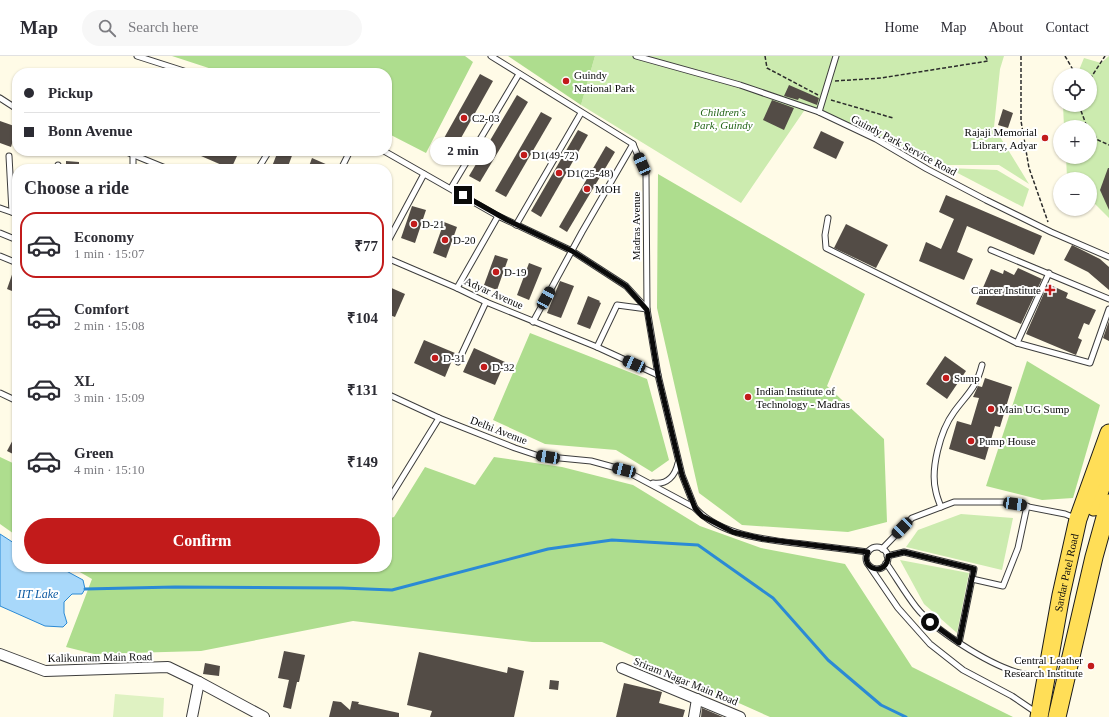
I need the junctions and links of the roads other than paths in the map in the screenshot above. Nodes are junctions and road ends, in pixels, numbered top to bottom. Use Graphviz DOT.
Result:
graph roads {
  1 [pos="137,56"];
  2 [pos="491,56"];
  3 [pos="636,56"];
  4 [pos="836,56"];
  5 [pos="174,68"];
  6 [pos="519,74"];
  7 [pos="0,98"];
  8 [pos="12,105"];
  9 [pos="819,112"];
  10 [pos="582,113"];
  11 [pos="632,144"];
  12 [pos="9,156"];
  13 [pos="140,156"];
  14 [pos="392,156"];
  15 [pos="157,164"];
  16 [pos="424,174"];
  17 [pos="451,188"];
  18 [pos="12,190"];
  19 [pos="0,208"];
  20 [pos="12,212"];
  21 [pos="498,216"];
  22 [pos="828,218"];
  23 [pos="516,224"];
  24 [pos="0,233"];
  25 [pos="392,234"];
  26 [pos="12,238"];
  27 [pos="990,250"];
  28 [pos="572,251"];
  29 [pos="0,256"];
  30 [pos="1109,257"];
  31 [pos="392,260"];
  32 [pos="12,261"];
  33 [pos="1049,274"];
  34 [pos="457,288"];
  35 [pos="1109,299"];
  36 [pos="486,302"];
  37 [pos="1109,309"];
  38 [pos="647,310"];
  39 [pos="533,322"];
  40 [pos="1017,343"];
  41 [pos="597,347"];
  42 [pos="458,362"];
  43 [pos="982,365"];
  44 [pos="658,375"];
  45 [pos="0,393"];
  46 [pos="392,396"];
  47 [pos="12,398"];
  48 [pos="439,418"];
  49 [pos="1109,433"];
  50 [pos="678,460"];
  51 [pos="1109,466"];
  52 [pos="649,482"];
  53 [pos="392,494"];
  54 [pos="1027,506"];
  55 [pos="941,507"];
  56 [pos="695,508"];
  57 [pos="1108,514"];
  58 [pos="1078,519"];
  59 [pos="882,548"];
  60 [pos="868,552"];
  61 [pos="888,556"];
  62 [pos="886,563"];
  63 [pos="870,567"];
  64 [pos="972,579"];
  65 [pos="959,643"];
  66 [pos="0,654"];
  67 [pos="622,668"];
  68 [pos="1046,675"];
  69 [pos="199,682"];
  70 [pos="697,699"];
  71 [pos="1046,716"];
  72 [pos="192,717"];
  73 [pos="264,717"];
  74 [pos="694,717"];
  75 [pos="740,717"];
  1 -- 5 [label="lane"];
  2 -- 6 [label="lane"];
  3 -- 9 [label="lane, Guindy Park Service Road"];
  4 -- 9 [label="lane"];
  6 -- 10 [label="lane"];
  6 -- 17 [label="lane"];
  7 -- 8 [label="lane"];
  9 -- 30 [label="lane, Guindy Park Service Road"];
  10 -- 11 [label="lane"];
  10 -- 23 [label="lane"];
  11 -- 28 [label="lane"];
  11 -- 38 [label="lane, Madras Avenue"];
  12 -- 18 [label="lane"];
  13 -- 15 [label="lane"];
  14 -- 16 [label="lane"];
  16 -- 17 [label="lane"];
  16 -- 25 [label="lane"];
  17 -- 21 [label="lane"];
  19 -- 20 [label="lane"];
  21 -- 23 [label="lane"];
  21 -- 34 [label="lane"];
  22 -- 40 [label="lane"];
  23 -- 28 [label="lane"];
  24 -- 26 [label="lane"];
  27 -- 33 [label="lane"];
  28 -- 38 [label="lane"];
  28 -- 39 [label="lane"];
  29 -- 32 [label="lane"];
  31 -- 34 [label="lane, Adyar Avenue"];
  33 -- 35 [label="lane"];
  33 -- 40 [label="lane"];
  34 -- 36 [label="lane, Adyar Avenue"];
  36 -- 39 [label="lane, Adyar Avenue"];
  36 -- 42 [label="lane"];
  37 -- 40 [label="lane"];
  38 -- 41 [label="lane"];
  38 -- 44 [label="lane, Madras Avenue"];
  39 -- 41 [label="lane, Adyar Avenue"];
  41 -- 44 [label="lane, Adyar Avenue"];
  43 -- 55 [label="lane"];
  44 -- 50 [label="lane, Madras Avenue"];
  45 -- 47 [label="lane"];
  46 -- 48 [label="lane, Delhi Avenue"];
  48 -- 52 [label="lane, Delhi Avenue"];
  48 -- 53 [label="lane"];
  49 -- 58 [label="main road, Sardar Patel Road"];
  50 -- 52 [label="lane"];
  50 -- 56 [label="lane, Madras Avenue"];
  51 -- 71 [label="main road"];
  52 -- 56 [label="lane, Delhi Avenue"];
  54 -- 55 [label="lane"];
  54 -- 58 [label="lane"];
  54 -- 64 [label="lane"];
  55 -- 59 [label="lane"];
  56 -- 60 [label="lane, Delhi Avenue"];
  57 -- 71 [label="main road, Sardar Patel Road"];
  58 -- 68 [label="main road, Sardar Patel Road"];
  59 -- 60 [label="lane"];
  59 -- 61 [label="lane"];
  60 -- 63 [label="lane"];
  61 -- 62 [label="lane"];
  61 -- 64 [label="lane"];
  62 -- 63 [label="lane"];
  62 -- 65 [label="lane"];
  63 -- 71 [label="lane"];
  64 -- 65 [label="lane"];
  65 -- 68 [label="lane"];
  66 -- 69 [label="street, Kalikunram Main Road"];
  67 -- 70 [label="street, Sriram Nagar Main Road"];
  68 -- 71 [label="main road, Sardar Patel Road"];
  69 -- 72 [label="street"];
  69 -- 73 [label="street, Kalikunram Main Road"];
  70 -- 74 [label="street"];
  70 -- 75 [label="street, Sriram Nagar Main Road"];
}
